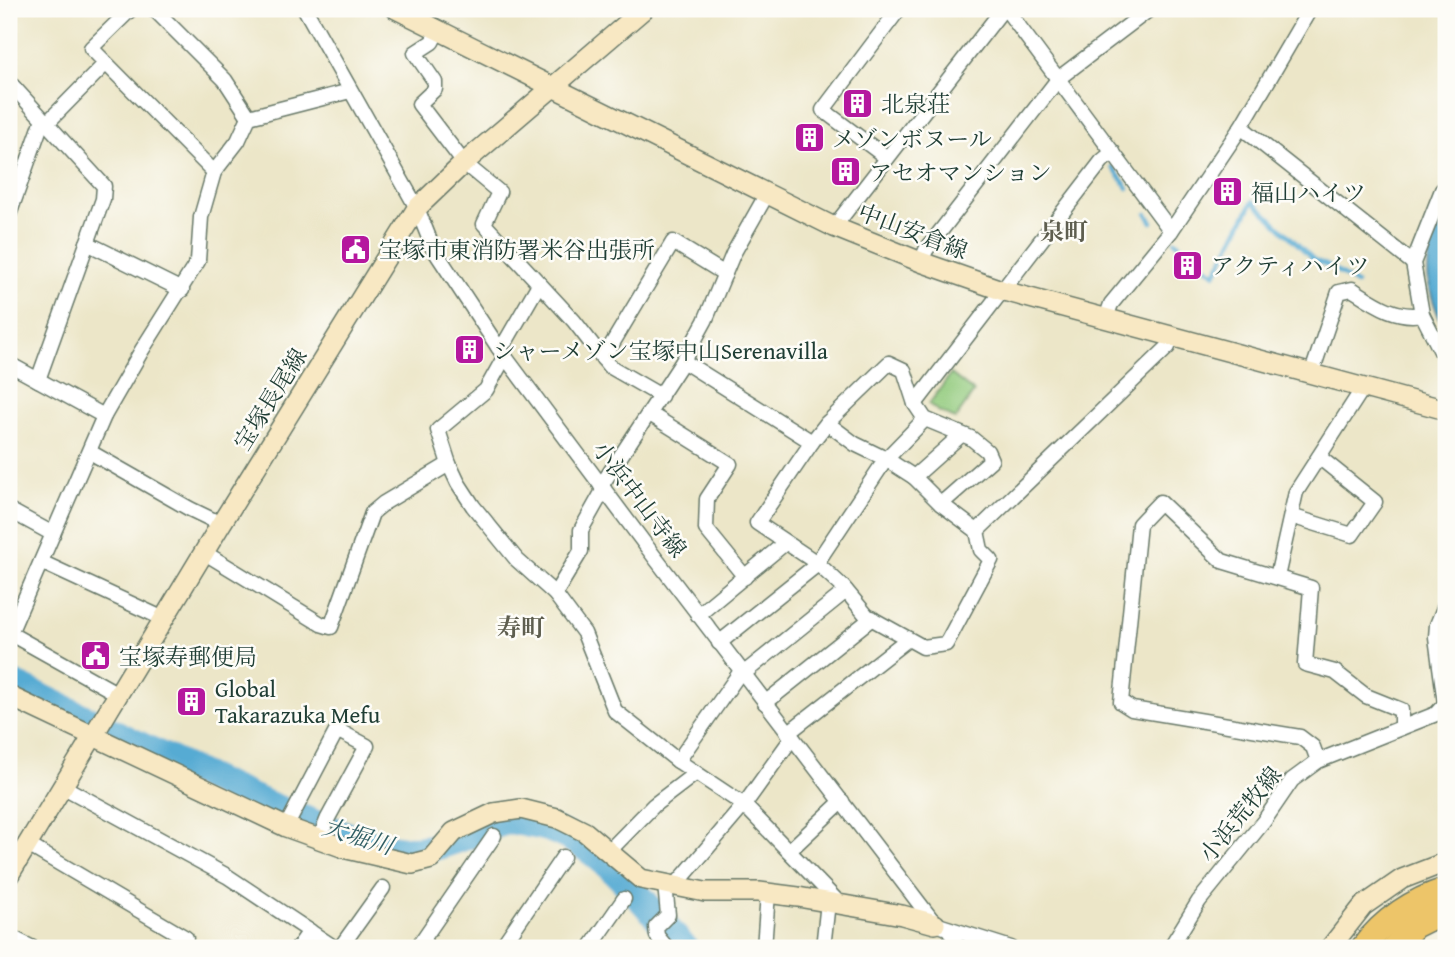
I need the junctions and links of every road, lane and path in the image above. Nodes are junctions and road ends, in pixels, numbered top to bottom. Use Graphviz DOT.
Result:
graph roads {
  1 [pos="131,9"];
  2 [pos="154,9"];
  3 [pos="305,9"];
  4 [pos="396,9"];
  5 [pos="899,9"];
  6 [pos="1004,9"];
  7 [pos="1150,9"];
  8 [pos="1310,9"];
  9 [pos="638,10"];
  10 [pos="439,30"];
  11 [pos="105,64"];
  12 [pos="1059,78"];
  13 [pos="9,82"];
  14 [pos="554,86"];
  15 [pos="350,91"];
  16 [pos="249,117"];
  17 [pos="45,121"];
  18 [pos="1241,127"];
  19 [pos="1113,152"];
  20 [pos="887,158"];
  21 [pos="464,163"];
  22 [pos="214,172"];
  23 [pos="1446,187"];
  24 [pos="768,192"];
  25 [pos="417,208"];
  26 [pos="9,215"];
  27 [pos="834,227"];
  28 [pos="1171,230"];
  29 [pos="87,243"];
  30 [pos="921,262"];
  31 [pos="1413,263"];
  32 [pos="725,274"];
  33 [pos="539,284"];
  34 [pos="181,290"];
  35 [pos="1003,290"];
  36 [pos="1422,314"];
  37 [pos="1107,318"];
  38 [pos="1171,336"];
  39 [pos="501,351"];
  40 [pos="603,359"];
  41 [pos="684,361"];
  42 [pos="1446,361"];
  43 [pos="9,364"];
  44 [pos="1311,374"];
  45 [pos="38,380"];
  46 [pos="1363,388"];
  47 [pos="661,396"];
  48 [pos="915,404"];
  49 [pos="1446,410"];
  50 [pos="650,414"];
  51 [pos="104,416"];
  52 [pos="925,419"];
  53 [pos="827,423"];
  54 [pos="961,435"];
  55 [pos="812,442"];
  56 [pos="90,452"];
  57 [pos="1319,457"];
  58 [pos="886,459"];
  59 [pos="449,464"];
  60 [pos="914,477"];
  61 [pos="603,488"];
  62 [pos="941,504"];
  63 [pos="9,510"];
  64 [pos="1291,516"];
  65 [pos="221,524"];
  66 [pos="978,531"];
  67 [pos="54,534"];
  68 [pos="785,543"];
  69 [pos="205,553"];
  70 [pos="41,562"];
  71 [pos="817,563"];
  72 [pos="746,577"];
  73 [pos="1278,577"];
  74 [pos="846,591"];
  75 [pos="555,594"];
  76 [pos="1446,603"];
  77 [pos="698,615"];
  78 [pos="872,618"];
  79 [pos="164,619"];
  80 [pos="9,633"];
  81 [pos="908,639"];
  82 [pos="719,643"];
  83 [pos="742,672"];
  84 [pos="118,694"];
  85 [pos="9,696"];
  86 [pos="765,703"];
  87 [pos="1446,703"];
  88 [pos="1401,728"];
  89 [pos="96,729"];
  90 [pos="790,736"];
  91 [pos="678,761"];
  92 [pos="1318,761"];
  93 [pos="696,773"];
  94 [pos="62,786"];
  95 [pos="842,802"];
  96 [pos="744,805"];
  97 [pos="289,819"];
  98 [pos="322,832"];
  99 [pos="494,835"];
  100 [pos="28,845"];
  101 [pos="609,851"];
  102 [pos="789,851"];
  103 [pos="563,857"];
  104 [pos="1446,862"];
  105 [pos="9,876"];
  106 [pos="670,885"];
  107 [pos="383,888"];
  108 [pos="1446,890"];
  109 [pos="768,893"];
  110 [pos="624,899"];
  111 [pos="834,903"];
  112 [pos="1446,910"];
  113 [pos="942,927"];
  114 [pos="310,931"];
  115 [pos="9,936"];
  116 [pos="33,948"];
  117 [pos="178,948"];
  118 [pos="298,948"];
  119 [pos="337,948"];
  120 [pos="417,948"];
  121 [pos="502,948"];
  122 [pos="590,948"];
  123 [pos="667,948"];
  124 [pos="764,948"];
  125 [pos="823,948"];
  126 [pos="958,948"];
  127 [pos="1011,948"];
  128 [pos="1170,948"];
  129 [pos="1330,948"];
  130 [pos="1363,948"];
  131 [pos="1394,948"];
  1 -- 11 [label="street"];
  2 -- 16 [label="street"];
  3 -- 15 [label="street, 小浜中山寺線"];
  4 -- 10 [label="street, 中山安倉線"];
  5 -- 20 [label="street"];
  6 -- 12 [label="street"];
  6 -- 20 [label="street"];
  7 -- 12 [label="street"];
  8 -- 18 [label="street"];
  9 -- 14 [label="street, 宝塚長尾線"];
  10 -- 14 [label="street, 中山安倉線"];
  10 -- 21 [label="street"];
  11 -- 17 [label="street"];
  11 -- 22 [label="street"];
  12 -- 19 [label="street"];
  12 -- 30 [label="street"];
  13 -- 17 [label="street"];
  14 -- 21 [label="street, 宝塚長尾線"];
  14 -- 24 [label="street, 中山安倉線"];
  15 -- 16 [label="street"];
  15 -- 25 [label="street, 小浜中山寺線"];
  16 -- 22 [label="street"];
  17 -- 26 [label="street"];
  17 -- 29 [label="street"];
  18 -- 28 [label="street"];
  18 -- 31 [label="street"];
  19 -- 28 [label="street"];
  19 -- 35 [label="street"];
  20 -- 27 [label="street"];
  21 -- 25 [label="street, 宝塚長尾線"];
  21 -- 33 [label="street"];
  22 -- 34 [label="street"];
  23 -- 31 [label="street"];
  24 -- 27 [label="street, 中山安倉線"];
  24 -- 32 [label="street"];
  25 -- 39 [label="street, 小浜中山寺線"];
  25 -- 65 [label="street, 宝塚長尾線"];
  27 -- 30 [label="street, 中山安倉線"];
  28 -- 37 [label="street"];
  29 -- 34 [label="street"];
  29 -- 45 [label="street"];
  30 -- 35 [label="street, 中山安倉線"];
  31 -- 36 [label="street"];
  32 -- 40 [label="street"];
  32 -- 41 [label="street"];
  33 -- 39 [label="street"];
  33 -- 40 [label="street"];
  34 -- 51 [label="street"];
  35 -- 37 [label="street, 中山安倉線"];
  35 -- 48 [label="street"];
  36 -- 42 [label="street"];
  36 -- 44 [label="street"];
  37 -- 38 [label="street, 中山安倉線"];
  38 -- 44 [label="street, 中山安倉線"];
  38 -- 66 [label="street"];
  39 -- 59 [label="street"];
  39 -- 61 [label="street, 小浜中山寺線"];
  40 -- 47 [label="street"];
  41 -- 47 [label="street"];
  41 -- 55 [label="street"];
  43 -- 45 [label="street"];
  44 -- 46 [label="street, 中山安倉線"];
  45 -- 51 [label="street"];
  46 -- 49 [label="street, 中山安倉線"];
  46 -- 57 [label="street"];
  47 -- 50 [label="street"];
  48 -- 52 [label="street"];
  48 -- 53 [label="street"];
  50 -- 61 [label="street"];
  50 -- 72 [label="street"];
  51 -- 56 [label="street"];
  52 -- 54 [label="street"];
  52 -- 58 [label="street"];
  53 -- 55 [label="street"];
  53 -- 58 [label="street"];
  54 -- 60 [label="street"];
  54 -- 62 [label="street"];
  55 -- 68 [label="street"];
  56 -- 65 [label="street"];
  56 -- 67 [label="street"];
  57 -- 64 [label="street"];
  57 -- 64 [label="street"];
  58 -- 60 [label="street"];
  58 -- 71 [label="street"];
  59 -- 69 [label="street"];
  59 -- 75 [label="street"];
  60 -- 62 [label="street"];
  61 -- 75 [label="street"];
  61 -- 77 [label="street, 小浜中山寺線"];
  62 -- 66 [label="street"];
  63 -- 67 [label="street"];
  64 -- 73 [label="street"];
  65 -- 69 [label="street, 宝塚長尾線"];
  66 -- 81 [label="street"];
  67 -- 70 [label="street"];
  68 -- 71 [label="street"];
  68 -- 72 [label="street"];
  69 -- 79 [label="street, 宝塚長尾線"];
  70 -- 79 [label="street"];
  70 -- 80 [label="street"];
  71 -- 74 [label="street"];
  71 -- 82 [label="street"];
  72 -- 77 [label="street"];
  73 -- 88 [label="street"];
  73 -- 92 [label="street"];
  74 -- 78 [label="street"];
  74 -- 83 [label="street"];
  75 -- 91 [label="street"];
  76 -- 87 [label="street"];
  77 -- 82 [label="street, 小浜中山寺線"];
  78 -- 81 [label="street"];
  78 -- 86 [label="street"];
  79 -- 84 [label="street, 宝塚長尾線"];
  80 -- 84 [label="street"];
  81 -- 90 [label="street"];
  82 -- 83 [label="street, 小浜中山寺線"];
  83 -- 86 [label="street, 小浜中山寺線"];
  83 -- 91 [label="street"];
  84 -- 89 [label="street, 宝塚長尾線"];
  85 -- 89 [label="street"];
  86 -- 90 [label="street, 小浜中山寺線"];
  87 -- 88 [label="street, 小浜荒牧線"];
  88 -- 92 [label="street, 小浜荒牧線"];
  89 -- 94 [label="street, 宝塚長尾線"];
  89 -- 97 [label="street"];
  90 -- 95 [label="street, 小浜中山寺線"];
  90 -- 96 [label="street"];
  91 -- 93 [label="street"];
  92 -- 128 [label="street, 小浜荒牧線"];
  93 -- 96 [label="street"];
  93 -- 101 [label="street"];
  94 -- 100 [label="street, 宝塚長尾線"];
  94 -- 114 [label="street"];
  95 -- 102 [label="street"];
  95 -- 113 [label="street, 小浜中山寺線"];
  96 -- 102 [label="street"];
  96 -- 106 [label="street"];
  97 -- 98 [label="street"];
  97 -- 98 [label="street"];
  98 -- 101 [label="street"];
  99 -- 120 [label="street"];
  100 -- 105 [label="street, 宝塚長尾線"];
  100 -- 117 [label="street"];
  101 -- 106 [label="street"];
  102 -- 111 [label="street"];
  103 -- 121 [label="street"];
  104 -- 129 [label="street"];
  106 -- 109 [label="street"];
  106 -- 123 [label="street"];
  107 -- 119 [label="street"];
  108 -- 130 [label="highway"];
  109 -- 111 [label="street"];
  109 -- 124 [label="street"];
  110 -- 122 [label="street"];
  111 -- 113 [label="street"];
  111 -- 125 [label="street"];
  112 -- 131 [label="highway"];
  113 -- 126 [label="street, 小浜中山寺線"];
  113 -- 127 [label="street"];
  114 -- 118 [label="street"];
  114 -- 119 [label="street"];
  115 -- 116 [label="street"];
}
